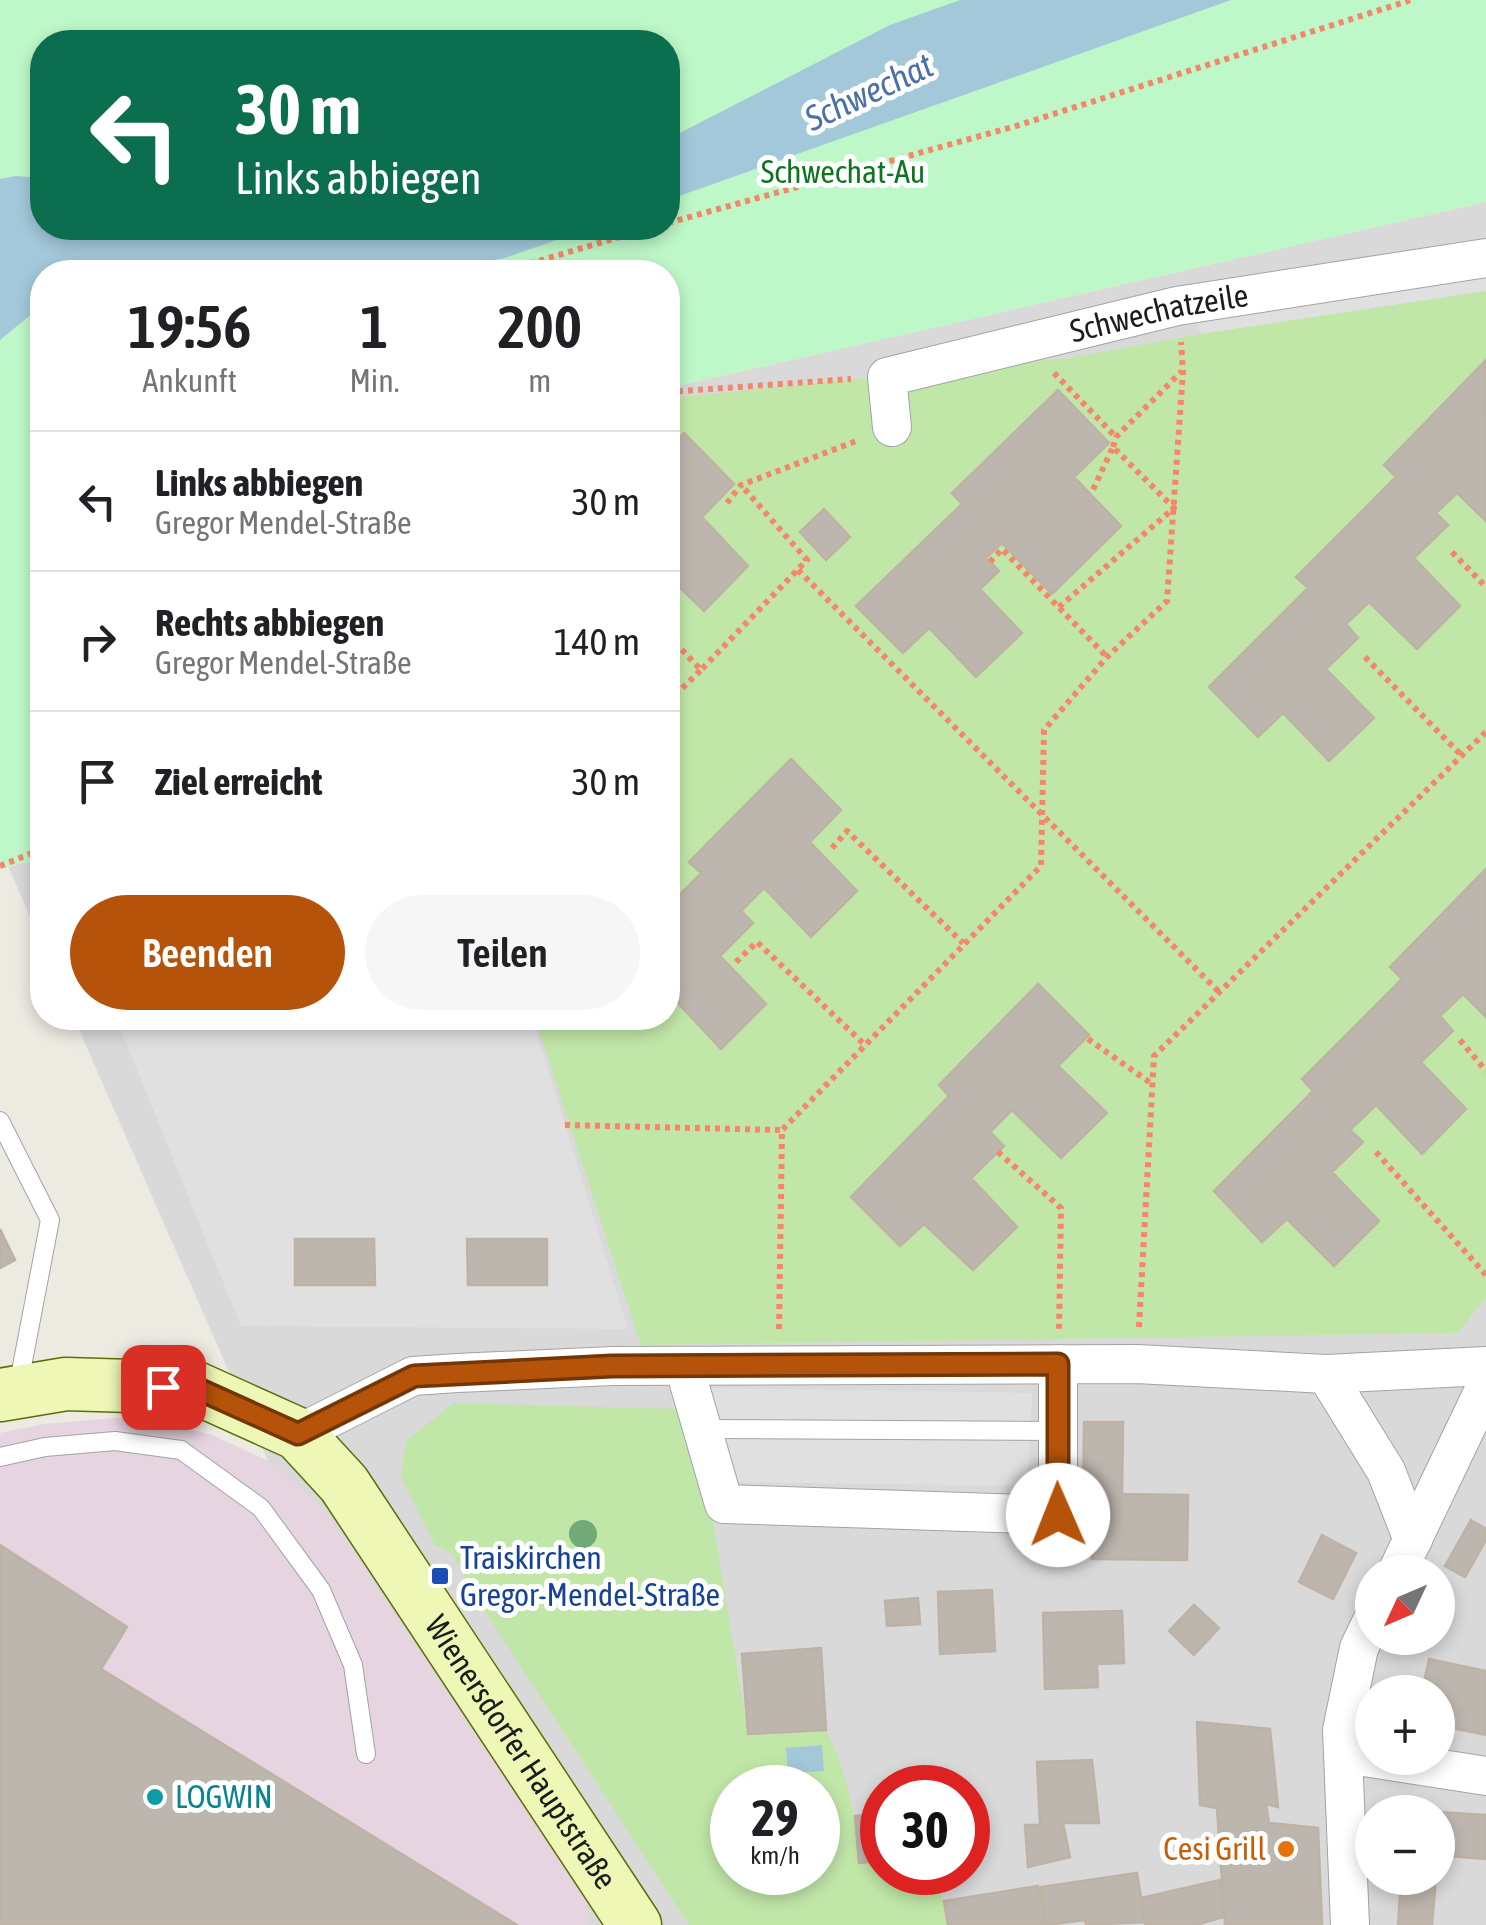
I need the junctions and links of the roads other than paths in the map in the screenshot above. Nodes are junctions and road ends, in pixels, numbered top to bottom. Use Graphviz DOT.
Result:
graph roads {
  1 [pos="1486,258"];
  2 [pos="892,427"];
  3 [pos="0,1121"];
  4 [pos="1058,1364"];
  5 [pos="684,1366"];
  6 [pos="1486,1366"];
  7 [pos="1326,1374"];
  8 [pos="1486,1386"];
  9 [pos="8,1394"];
  10 [pos="702,1429"];
  11 [pos="1056,1432"];
  12 [pos="298,1434"];
  13 [pos="0,1457"];
  14 [pos="1405,1555"];
  15 [pos="1405,1555"];
  16 [pos="1357,1655"];
  17 [pos="366,1754"];
  18 [pos="1345,1754"];
  19 [pos="1486,1776"];
  20 [pos="636,1925"];
  21 [pos="1350,1925"];
  1 -- 2 [label="street, Schwechatzeile"];
  3 -- 9 [label="lane"];
  4 -- 5 [label="street"];
  4 -- 7 [label="street"];
  4 -- 11 [label="street"];
  5 -- 10 [label="street"];
  5 -- 12 [label="street"];
  6 -- 7 [label="street"];
  7 -- 14 [label="street"];
  8 -- 15 [label="street"];
  9 -- 12 [label="street"];
  10 -- 11 [label="lane"];
  10 -- 11 [label="street"];
  12 -- 20 [label="street, Wienersdorfer Hauptstraße"];
  13 -- 17 [label="lane"];
  16 -- 18 [label="street"];
  18 -- 19 [label="street"];
  18 -- 21 [label="street"];
}
